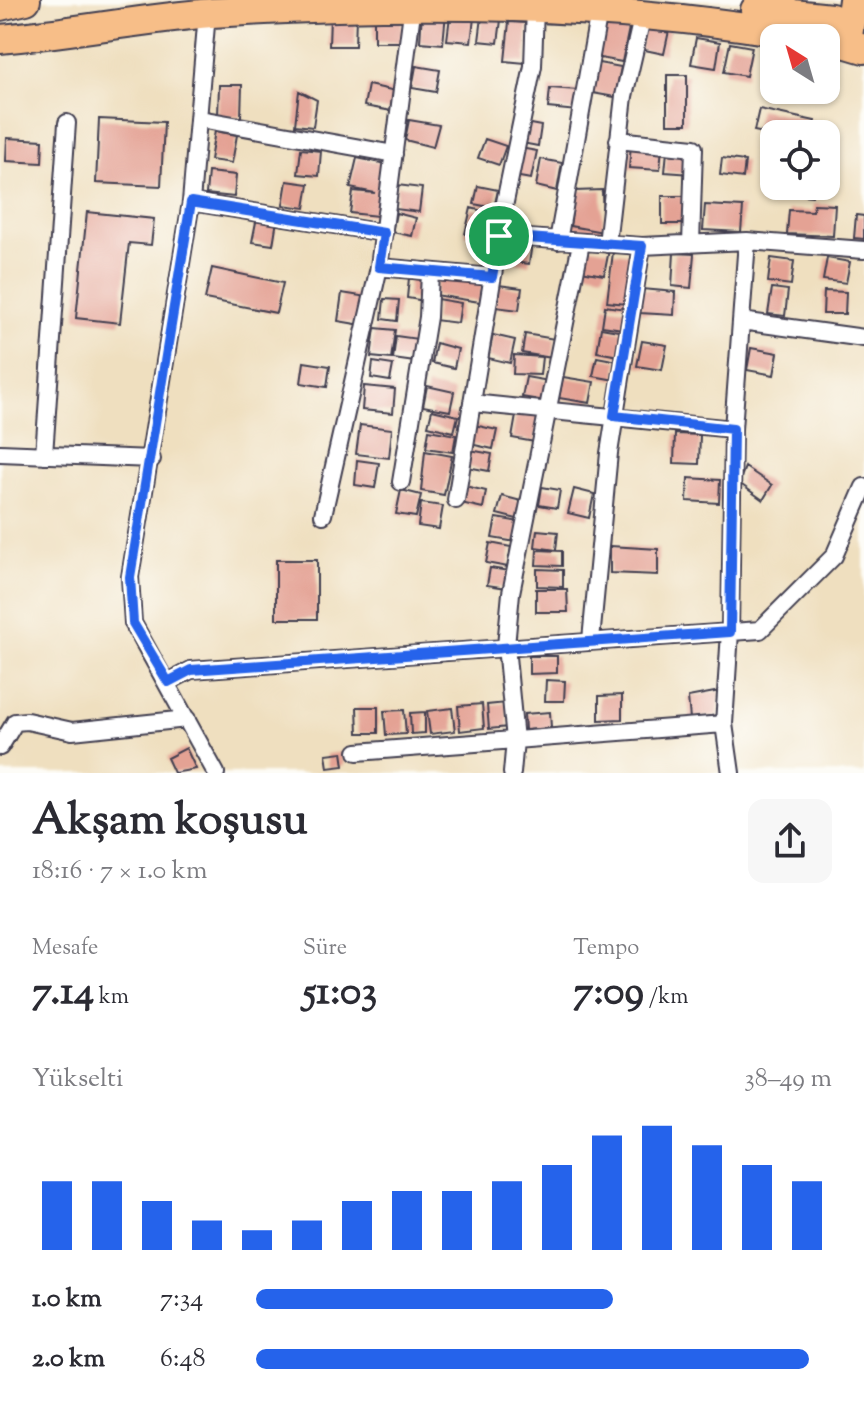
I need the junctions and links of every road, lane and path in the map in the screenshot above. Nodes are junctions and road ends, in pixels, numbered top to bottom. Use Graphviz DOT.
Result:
graph roads {
  1 [pos="26,0"];
  2 [pos="853,0"];
  3 [pos="413,4"];
  4 [pos="0,6"];
  5 [pos="205,7"];
  6 [pos="535,7"];
  7 [pos="655,7"];
  8 [pos="599,11"];
  9 [pos="0,37"];
  10 [pos="841,42"];
  11 [pos="200,119"];
  12 [pos="67,123"];
  13 [pos="618,140"];
  14 [pos="394,154"];
  15 [pos="191,202"];
  16 [pos="384,233"];
  17 [pos="499,236"];
  18 [pos="558,241"];
  19 [pos="747,241"];
  20 [pos="581,243"];
  21 [pos="607,244"];
  22 [pos="691,244"];
  23 [pos="642,246"];
  24 [pos="864,250"];
  25 [pos="379,267"];
  26 [pos="430,272"];
  27 [pos="492,277"];
  28 [pos="741,321"];
  29 [pos="864,338"];
  30 [pos="472,403"];
  31 [pos="548,411"];
  32 [pos="614,416"];
  33 [pos="733,429"];
  34 [pos="0,453"];
  35 [pos="44,455"];
  36 [pos="152,459"];
  37 [pos="401,482"];
  38 [pos="864,487"];
  39 [pos="456,500"];
  40 [pos="859,512"];
  41 [pos="323,515"];
  42 [pos="730,632"];
  43 [pos="591,640"];
  44 [pos="506,646"];
  45 [pos="168,682"];
  46 [pos="187,719"];
  47 [pos="724,724"];
  48 [pos="515,740"];
  49 [pos="0,747"];
  50 [pos="357,752"];
  51 [pos="216,773"];
  52 [pos="512,773"];
  53 [pos="731,773"];
  1 -- 4 [label="highway"];
  2 -- 10 [label="highway"];
  3 -- 5 [label="highway"];
  3 -- 6 [label="highway"];
  3 -- 14 [label="street"];
  5 -- 9 [label="highway"];
  5 -- 11 [label="street"];
  6 -- 8 [label="highway"];
  6 -- 17 [label="street"];
  7 -- 8 [label="highway"];
  7 -- 10 [label="highway"];
  7 -- 13 [label="street"];
  8 -- 18 [label="street"];
  11 -- 14 [label="street"];
  11 -- 15 [label="street"];
  12 -- 35 [label="street"];
  13 -- 21 [label="street"];
  13 -- 22 [label="street"];
  14 -- 16 [label="street"];
  15 -- 16 [label="street"];
  15 -- 36 [label="street"];
  16 -- 25 [label="street"];
  17 -- 18 [label="street"];
  17 -- 27 [label="street"];
  18 -- 20 [label="street"];
  19 -- 22 [label="street"];
  19 -- 24 [label="street"];
  19 -- 28 [label="street"];
  20 -- 21 [label="street"];
  20 -- 31 [label="street"];
  21 -- 23 [label="street"];
  22 -- 23 [label="street"];
  23 -- 32 [label="street"];
  25 -- 26 [label="street"];
  25 -- 41 [label="street"];
  26 -- 27 [label="street"];
  26 -- 37 [label="street"];
  27 -- 30 [label="street"];
  28 -- 29 [label="street"];
  28 -- 33 [label="street"];
  30 -- 31 [label="street"];
  30 -- 39 [label="street"];
  31 -- 32 [label="street"];
  31 -- 44 [label="street"];
  32 -- 33 [label="street"];
  32 -- 43 [label="street"];
  33 -- 42 [label="street"];
  34 -- 35 [label="street"];
  35 -- 36 [label="street"];
  36 -- 45 [label="street"];
  38 -- 40 [label="street"];
  40 -- 42 [label="street"];
  42 -- 43 [label="street"];
  42 -- 47 [label="street"];
  43 -- 44 [label="street"];
  44 -- 45 [label="street"];
  44 -- 48 [label="street"];
  45 -- 46 [label="street"];
  46 -- 49 [label="street"];
  46 -- 51 [label="street"];
  47 -- 48 [label="street"];
  47 -- 53 [label="street"];
  48 -- 50 [label="street"];
  48 -- 52 [label="street"];
}
